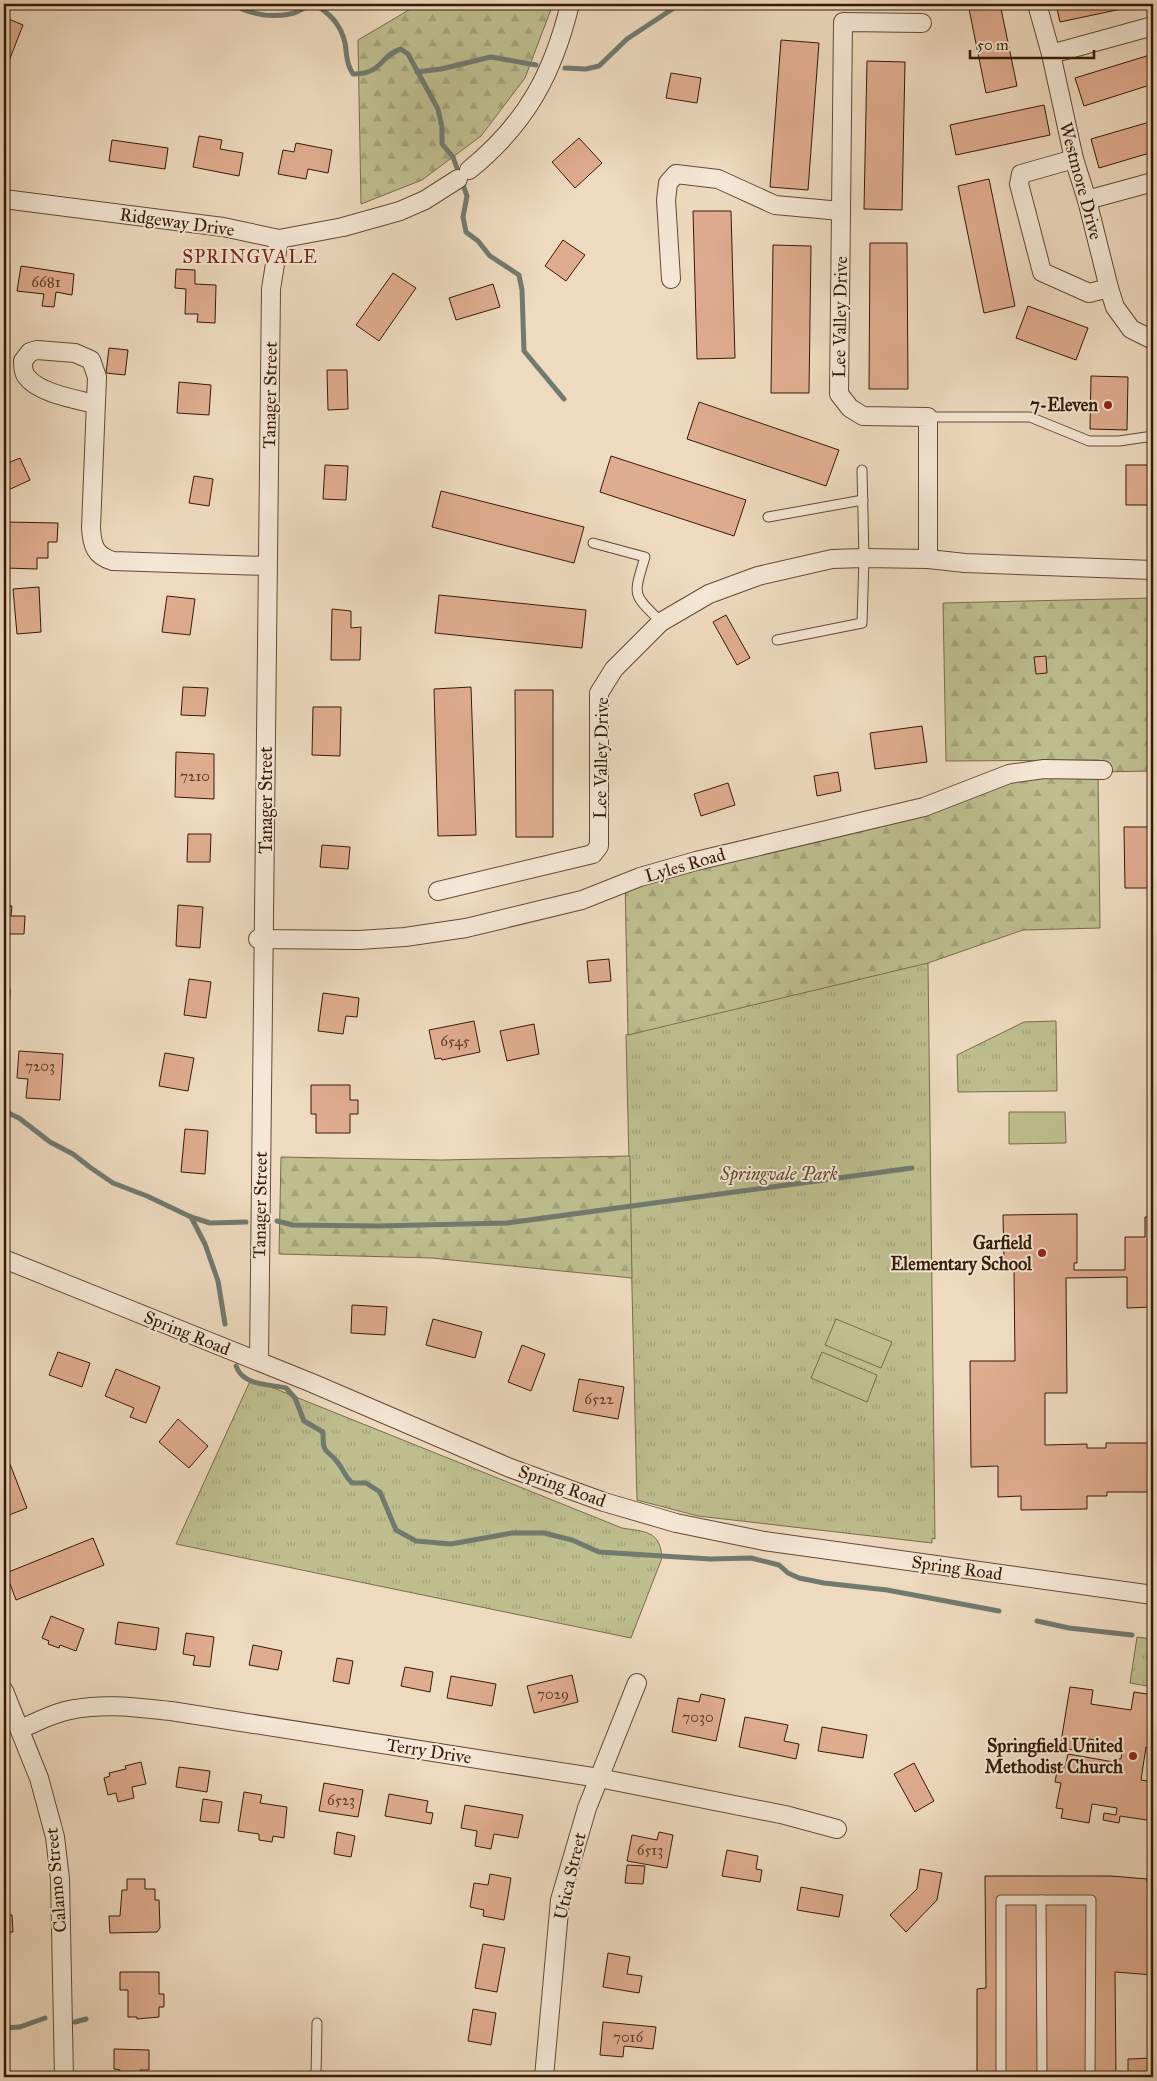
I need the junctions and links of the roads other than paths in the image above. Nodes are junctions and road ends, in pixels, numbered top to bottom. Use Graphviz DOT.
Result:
graph roads {
  1 [pos="570,4"];
  2 [pos="1037,4"];
  3 [pos="922,23"];
  4 [pos="1153,26"];
  5 [pos="1051,54"];
  6 [pos="1074,159"];
  7 [pos="1153,182"];
  8 [pos="4,200"];
  9 [pos="1087,200"];
  10 [pos="841,211"];
  11 [pos="279,239"];
  12 [pos="671,279"];
  13 [pos="1108,288"];
  14 [pos="1153,340"];
  15 [pos="95,404"];
  16 [pos="928,417"];
  17 [pos="1153,436"];
  18 [pos="862,470"];
  19 [pos="863,500"];
  20 [pos="768,517"];
  21 [pos="593,543"];
  22 [pos="864,558"];
  23 [pos="928,559"];
  24 [pos="268,566"];
  25 [pos="1153,570"];
  26 [pos="661,622"];
  27 [pos="777,640"];
  28 [pos="1102,770"];
  29 [pos="438,891"];
  30 [pos="261,940"];
  31 [pos="4,1259"];
  32 [pos="258,1361"];
  33 [pos="1153,1595"];
  34 [pos="637,1684"];
  35 [pos="4,1691"];
  36 [pos="21,1729"];
  37 [pos="600,1778"];
  38 [pos="837,1829"];
  39 [pos="1041,1900"];
  40 [pos="317,2024"];
  41 [pos="64,2077"];
  42 [pos="316,2077"];
  43 [pos="544,2077"];
  44 [pos="1001,2077"];
  45 [pos="1042,2077"];
  46 [pos="1090,2077"];
  1 -- 11 [label="street, Ridgeway Drive"];
  2 -- 5 [label="street, Westmore Drive"];
  3 -- 10 [label="street, Lee Valley Drive"];
  4 -- 5 [label="street"];
  5 -- 6 [label="street, Westmore Drive"];
  6 -- 9 [label="street, Westmore Drive"];
  6 -- 13 [label="street"];
  7 -- 9 [label="street"];
  8 -- 11 [label="street, Ridgeway Drive"];
  9 -- 13 [label="street, Westmore Drive"];
  10 -- 12 [label="street"];
  10 -- 16 [label="street, Lee Valley Drive"];
  11 -- 24 [label="street, Tanager Street"];
  13 -- 14 [label="street, Westmore Drive"];
  15 -- 24 [label="street"];
  16 -- 17 [label="lane"];
  16 -- 23 [label="street"];
  18 -- 19 [label="lane"];
  19 -- 20 [label="lane"];
  19 -- 22 [label="lane"];
  21 -- 26 [label="lane"];
  22 -- 23 [label="street, Lee Valley Drive"];
  22 -- 26 [label="street, Lee Valley Drive"];
  22 -- 27 [label="lane"];
  23 -- 25 [label="street, Lee Valley Drive"];
  24 -- 30 [label="street, Tanager Street"];
  26 -- 29 [label="street, Lee Valley Drive"];
  28 -- 30 [label="street, Lyles Road"];
  30 -- 32 [label="street, Tanager Street"];
  31 -- 32 [label="street, Spring Road"];
  32 -- 33 [label="street, Spring Road"];
  34 -- 37 [label="street, Utica Street"];
  35 -- 36 [label="street, Calamo Street"];
  36 -- 37 [label="street, Terry Drive"];
  36 -- 41 [label="street, Calamo Street"];
  37 -- 38 [label="street, Terry Drive"];
  37 -- 43 [label="street, Utica Street"];
  39 -- 44 [label="lane"];
  39 -- 45 [label="lane"];
  39 -- 46 [label="lane"];
  40 -- 42 [label="lane"];
}
